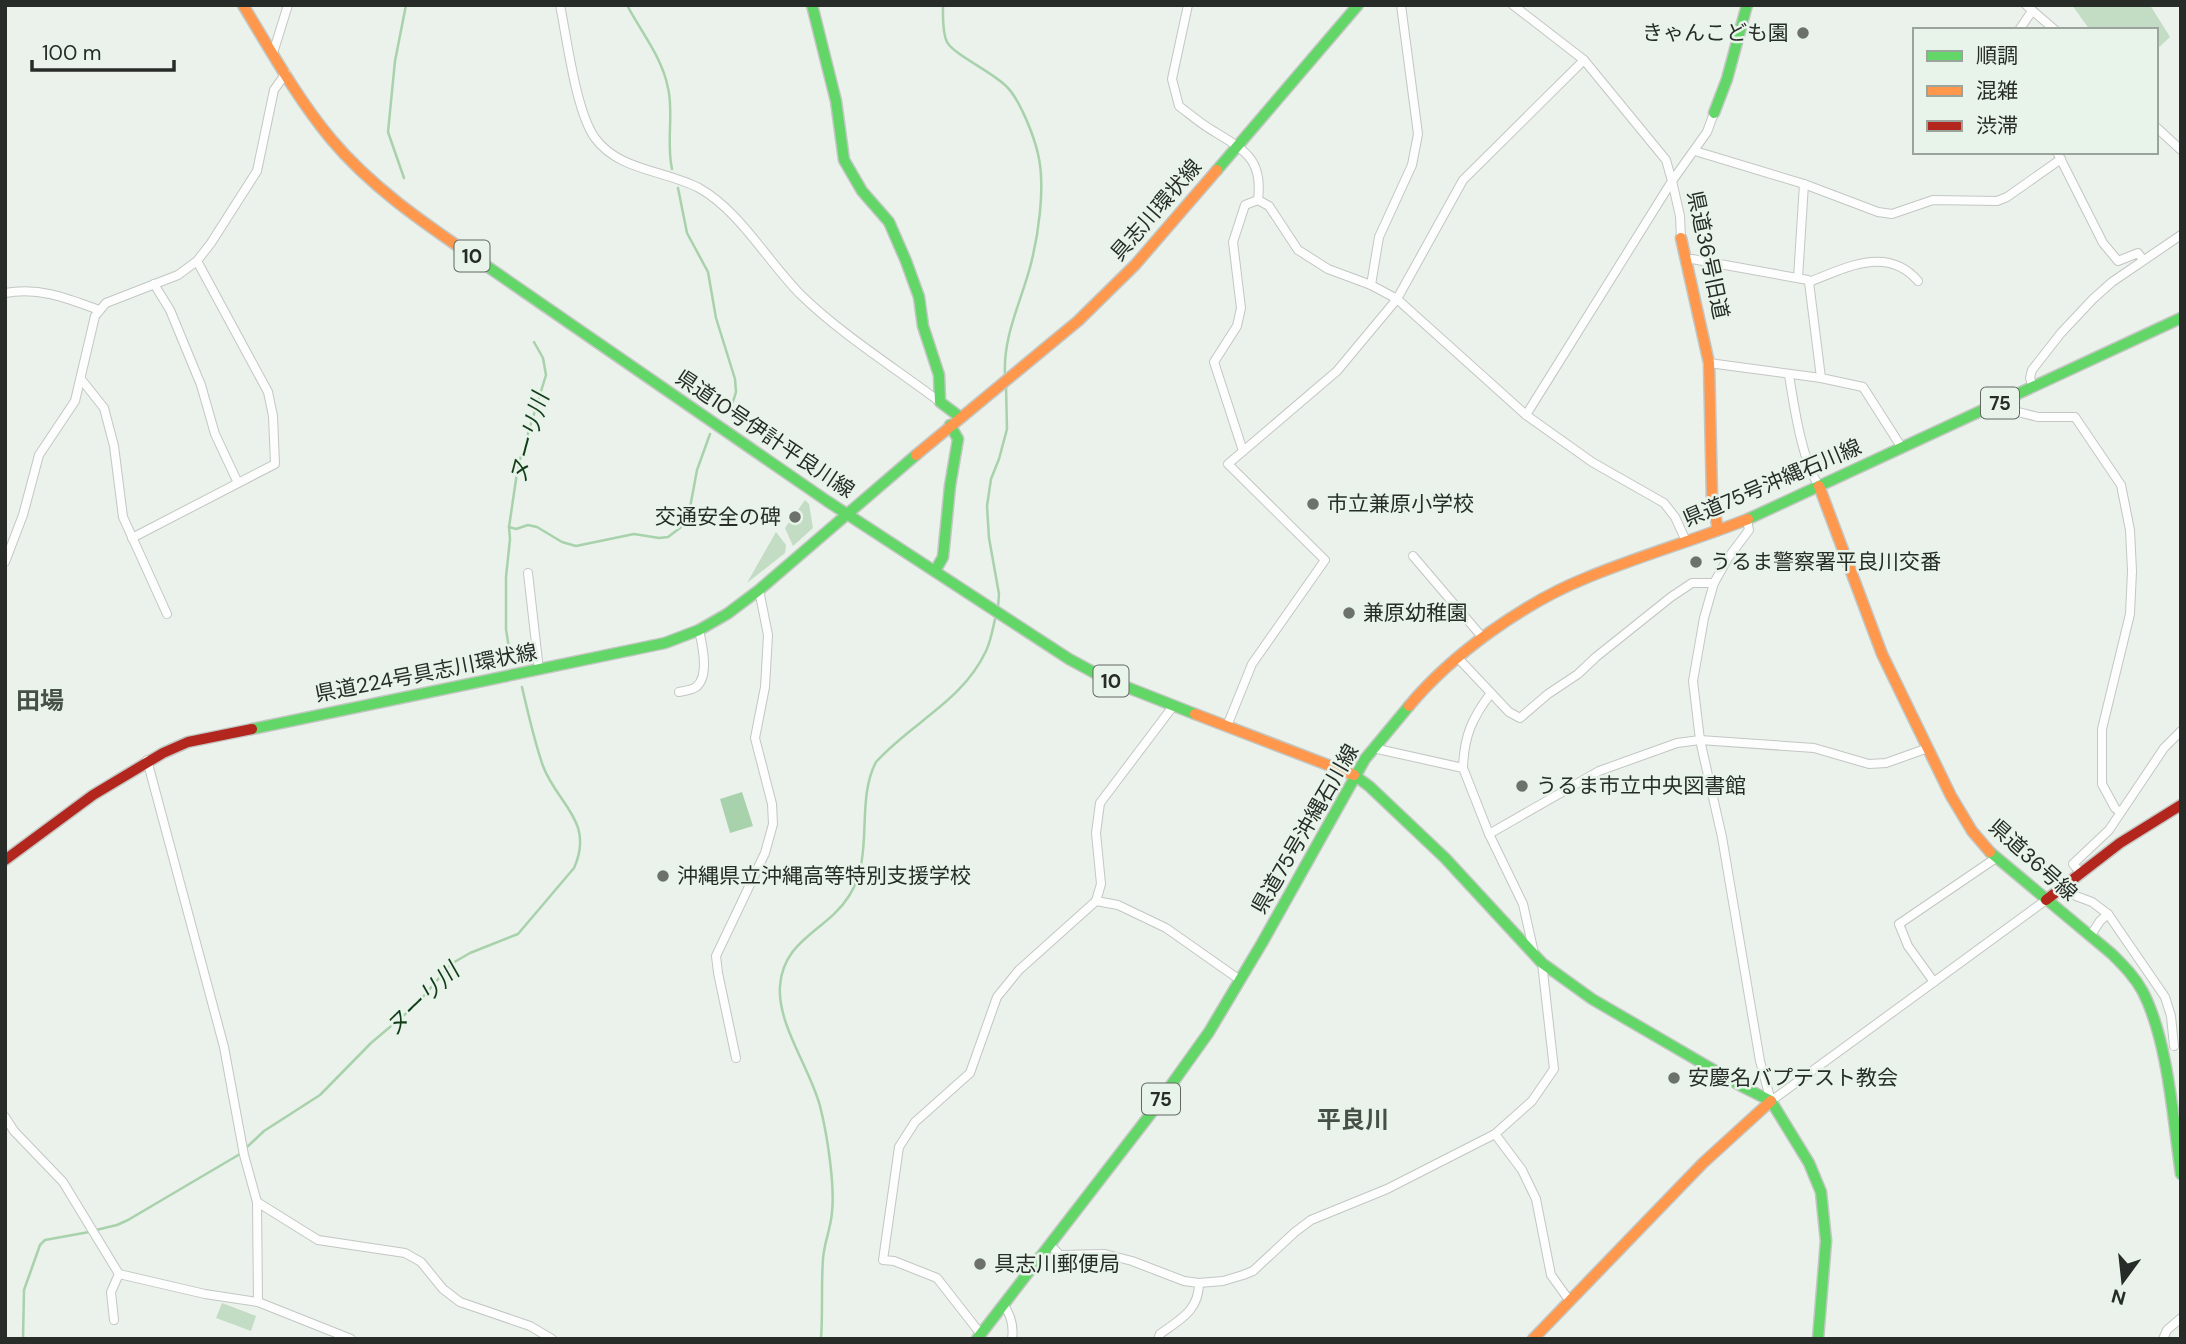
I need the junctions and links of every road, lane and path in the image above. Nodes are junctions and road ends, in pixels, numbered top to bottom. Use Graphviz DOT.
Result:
graph roads {
  1 [pos="243,5"];
  2 [pos="288,5"];
  3 [pos="559,5"];
  4 [pos="812,5"];
  5 [pos="1188,5"];
  6 [pos="1358,5"];
  7 [pos="1401,5"];
  8 [pos="1513,5"];
  9 [pos="1747,5"];
  10 [pos="2029,8"];
  11 [pos="2020,28"];
  12 [pos="2052,28"];
  13 [pos="273,52"];
  14 [pos="1584,60"];
  15 [pos="285,73"];
  16 [pos="1714,113"];
  17 [pos="2158,129"];
  18 [pos="1238,146"];
  19 [pos="2181,150"];
  20 [pos="1695,151"];
  21 [pos="2059,156"];
  22 [pos="1672,181"];
  23 [pos="1804,184"];
  24 [pos="1258,200"];
  25 [pos="2181,235"];
  26 [pos="1681,238"];
  27 [pos="2143,260"];
  28 [pos="197,261"];
  29 [pos="1686,261"];
  30 [pos="1798,278"];
  31 [pos="1918,281"];
  32 [pos="1809,282"];
  33 [pos="154,284"];
  34 [pos="1371,285"];
  35 [pos="5,293"];
  36 [pos="1397,299"];
  37 [pos="99,310"];
  38 [pos="2181,318"];
  39 [pos="1709,363"];
  40 [pos="1789,375"];
  41 [pos="1821,378"];
  42 [pos="81,379"];
  43 [pos="2033,387"];
  44 [pos="2007,399"];
  45 [pos="940,402"];
  46 [pos="1526,415"];
  47 [pos="960,417"];
  48 [pos="950,425"];
  49 [pos="1902,448"];
  50 [pos="1242,451"];
  51 [pos="238,483"];
  52 [pos="1819,486"];
  53 [pos="848,514"];
  54 [pos="1747,520"];
  55 [pos="1718,530"];
  56 [pos="132,538"];
  57 [pos="1686,541"];
  58 [pos="1412,556"];
  59 [pos="5,562"];
  60 [pos="935,571"];
  61 [pos="528,573"];
  62 [pos="1714,583"];
  63 [pos="759,590"];
  64 [pos="167,614"];
  65 [pos="699,630"];
  66 [pos="1483,638"];
  67 [pos="1458,658"];
  68 [pos="539,670"];
  69 [pos="679,692"];
  70 [pos="1491,693"];
  71 [pos="1174,705"];
  72 [pos="1227,726"];
  73 [pos="2181,731"];
  74 [pos="1700,740"];
  75 [pos="1373,748"];
  76 [pos="1928,748"];
  77 [pos="147,761"];
  78 [pos="1463,768"];
  79 [pos="1354,775"];
  80 [pos="2181,804"];
  81 [pos="2120,812"];
  82 [pos="1489,834"];
  83 [pos="1996,858"];
  84 [pos="5,860"];
  85 [pos="2080,872"];
  86 [pos="2076,896"];
  87 [pos="2046,900"];
  88 [pos="1096,901"];
  89 [pos="2108,914"];
  90 [pos="2091,935"];
  91 [pos="1538,960"];
  92 [pos="1240,980"];
  93 [pos="1934,982"];
  94 [pos="2177,1045"];
  95 [pos="2162,1047"];
  96 [pos="736,1059"];
  97 [pos="1771,1101"];
  98 [pos="5,1117"];
  99 [pos="1495,1134"];
  100 [pos="2181,1174"];
  101 [pos="257,1202"];
  102 [pos="1050,1245"];
  103 [pos="119,1274"];
  104 [pos="1199,1283"];
  105 [pos="1569,1300"];
  106 [pos="258,1302"];
  107 [pos="1003,1304"];
  108 [pos="2181,1318"];
  109 [pos="114,1320"];
  110 [pos="979,1336"];
  111 [pos="351,1339"];
  112 [pos="552,1339"];
  113 [pos="1012,1339"];
  114 [pos="1158,1339"];
  115 [pos="1533,1339"];
  116 [pos="1818,1339"];
  117 [pos="2164,1339"];
  1 -- 13 [label="main road, 県道10号伊計平良川線 / 10"];
  2 -- 13 [label="street"];
  3 -- 45 [label="street"];
  4 -- 45 [label="main road"];
  5 -- 18 [label="street"];
  6 -- 18 [label="main road, 具志川環状線"];
  7 -- 34 [label="street"];
  8 -- 14 [label="street"];
  9 -- 16 [label="main road, 県道36号旧道"];
  10 -- 11 [label="street"];
  10 -- 12 [label="street"];
  13 -- 15 [label="main road, 県道10号伊計平良川線 / 10"];
  14 -- 22 [label="street"];
  14 -- 36 [label="street"];
  15 -- 28 [label="street"];
  15 -- 53 [label="main road, 県道10号伊計平良川線 / 10"];
  16 -- 20 [label="street, 県道36号旧道"];
  17 -- 19 [label="street"];
  18 -- 24 [label="street"];
  18 -- 47 [label="main road, 具志川環状線"];
  20 -- 22 [label="street, 県道36号旧道"];
  20 -- 23 [label="street"];
  21 -- 23 [label="street"];
  21 -- 27 [label="street"];
  22 -- 26 [label="street, 県道36号旧道"];
  22 -- 46 [label="street"];
  23 -- 30 [label="street"];
  24 -- 34 [label="street"];
  24 -- 50 [label="street"];
  25 -- 27 [label="street"];
  26 -- 29 [label="main road, 県道36号旧道"];
  27 -- 43 [label="street"];
  28 -- 33 [label="street"];
  28 -- 51 [label="street"];
  29 -- 30 [label="street"];
  29 -- 39 [label="main road, 県道36号旧道"];
  30 -- 32 [label="street"];
  31 -- 32 [label="street"];
  32 -- 41 [label="street"];
  33 -- 37 [label="street"];
  33 -- 51 [label="street"];
  34 -- 36 [label="street"];
  35 -- 37 [label="street"];
  36 -- 46 [label="street"];
  36 -- 50 [label="street"];
  37 -- 42 [label="street"];
  38 -- 43 [label="main road, 県道75号沖縄石川線 / 75"];
  39 -- 40 [label="street"];
  39 -- 55 [label="main road, 県道36号旧道"];
  40 -- 41 [label="street"];
  40 -- 52 [label="street"];
  41 -- 49 [label="street"];
  42 -- 56 [label="street"];
  42 -- 59 [label="street"];
  43 -- 44 [label="main road, 県道75号沖縄石川線 / 75"];
  44 -- 49 [label="main road, 県道75号沖縄石川線 / 75"];
  44 -- 81 [label="street"];
  45 -- 47 [label="main road"];
  46 -- 57 [label="street"];
  47 -- 48 [label="main road, 具志川環状線"];
  48 -- 53 [label="main road, 具志川環状線"];
  48 -- 60 [label="main road"];
  49 -- 52 [label="main road, 県道75号沖縄石川線 / 75"];
  50 -- 72 [label="street"];
  51 -- 56 [label="street"];
  52 -- 54 [label="main road, 県道75号沖縄石川線 / 75"];
  52 -- 76 [label="main road, 県道36号線"];
  53 -- 60 [label="main road, 県道10号伊計平良川線 / 10"];
  53 -- 63 [label="main road, 県道224号具志川環状線"];
  54 -- 55 [label="main road, 県道75号沖縄石川線 / 75"];
  54 -- 62 [label="street"];
  55 -- 57 [label="main road, 県道75号沖縄石川線 / 75"];
  56 -- 64 [label="street"];
  57 -- 66 [label="main road, 県道75号沖縄石川線 / 75"];
  58 -- 66 [label="street"];
  60 -- 71 [label="main road, 県道10号伊計平良川線 / 10"];
  61 -- 68 [label="street"];
  62 -- 70 [label="street"];
  62 -- 74 [label="street"];
  63 -- 65 [label="main road, 県道224号具志川環状線"];
  63 -- 96 [label="street"];
  65 -- 68 [label="main road, 県道224号具志川環状線"];
  65 -- 69 [label="street"];
  66 -- 67 [label="main road, 県道75号沖縄石川線 / 75"];
  67 -- 70 [label="street"];
  67 -- 75 [label="main road, 県道75号沖縄石川線 / 75"];
  68 -- 77 [label="main road, 県道224号具志川環状線"];
  70 -- 78 [label="street"];
  71 -- 72 [label="main road, 県道10号伊計平良川線 / 10"];
  71 -- 88 [label="street"];
  72 -- 79 [label="main road, 県道10号伊計平良川線 / 10"];
  73 -- 81 [label="street"];
  74 -- 76 [label="street"];
  74 -- 82 [label="street"];
  74 -- 97 [label="street"];
  75 -- 78 [label="street"];
  75 -- 79 [label="main road, 県道75号沖縄石川線 / 75"];
  76 -- 83 [label="main road, 県道36号線"];
  77 -- 84 [label="main road, 県道224号具志川環状線"];
  77 -- 101 [label="street"];
  78 -- 82 [label="street"];
  79 -- 91 [label="main road, 県道10号伊計平良川線"];
  79 -- 92 [label="main road, 県道75号沖縄石川線 / 75"];
  80 -- 85 [label="main road"];
  81 -- 85 [label="street"];
  82 -- 91 [label="street"];
  83 -- 87 [label="main road, 県道36号線"];
  83 -- 93 [label="street"];
  85 -- 87 [label="main road"];
  86 -- 89 [label="street"];
  87 -- 90 [label="main road, 県道36号線"];
  87 -- 93 [label="street"];
  88 -- 92 [label="street"];
  88 -- 110 [label="street"];
  89 -- 90 [label="street"];
  89 -- 94 [label="street"];
  90 -- 95 [label="main road, 県道36号線"];
  91 -- 97 [label="main road, 県道10号伊計平良川線"];
  91 -- 99 [label="street"];
  92 -- 102 [label="main road, 県道75号沖縄石川線 / 75"];
  93 -- 97 [label="street"];
  94 -- 95 [label="street"];
  95 -- 100 [label="main road, 県道36号線"];
  97 -- 105 [label="main road"];
  97 -- 116 [label="main road"];
  98 -- 103 [label="street"];
  99 -- 104 [label="street"];
  99 -- 105 [label="street"];
  101 -- 106 [label="street"];
  101 -- 112 [label="street"];
  102 -- 104 [label="street"];
  102 -- 107 [label="main road, 県道75号沖縄石川線 / 75"];
  103 -- 106 [label="street"];
  103 -- 109 [label="street"];
  104 -- 114 [label="street"];
  105 -- 115 [label="main road"];
  106 -- 111 [label="street"];
  107 -- 110 [label="main road, 県道75号沖縄石川線 / 75"];
  107 -- 113 [label="street"];
  108 -- 117 [label="street"];
}
